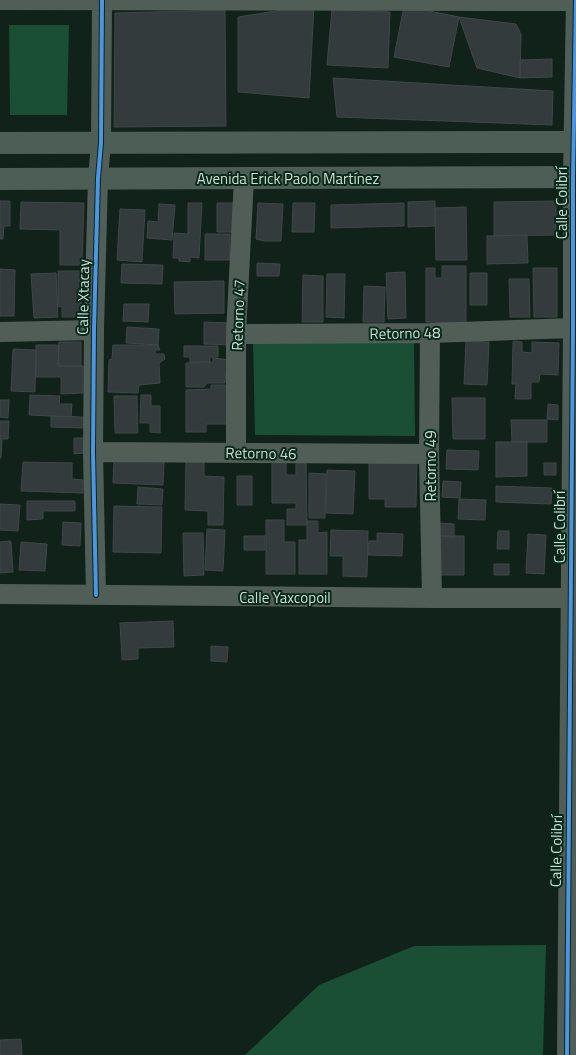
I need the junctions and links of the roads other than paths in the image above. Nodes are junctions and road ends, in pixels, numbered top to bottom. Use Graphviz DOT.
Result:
graph roads {
  1 [pos="0,0"];
  2 [pos="102,0"];
  3 [pos="576,1"];
  4 [pos="101,142"];
  5 [pos="575,142"];
  6 [pos="0,143"];
  7 [pos="574,177"];
  8 [pos="0,178"];
  9 [pos="98,178"];
  10 [pos="244,178"];
  11 [pos="573,328"];
  12 [pos="94,330"];
  13 [pos="0,332"];
  14 [pos="430,333"];
  15 [pos="236,334"];
  16 [pos="93,452"];
  17 [pos="236,452"];
  18 [pos="430,454"];
  19 [pos="0,594"];
  20 [pos="96,596"];
  21 [pos="432,598"];
  22 [pos="571,598"];
  23 [pos="567,1055"];
  1 -- 2 [label="street"];
  2 -- 3 [label="street"];
  2 -- 4 [label="street, Calle Xtacay"];
  3 -- 5 [label="street, Calle Colibrí"];
  4 -- 5 [label="main road"];
  4 -- 6 [label="main road"];
  4 -- 9 [label="street, Calle Xtacay"];
  5 -- 7 [label="street, Calle Colibrí"];
  7 -- 10 [label="main road, Avenida Erick Paolo Martínez"];
  7 -- 11 [label="street, Calle Colibrí"];
  8 -- 9 [label="main road, Avenida Erick Paolo Martínez"];
  9 -- 10 [label="main road, Avenida Erick Paolo Martínez"];
  9 -- 12 [label="street, Calle Xtacay"];
  10 -- 15 [label="street, Retorno 47"];
  11 -- 14 [label="street, Retorno 48"];
  11 -- 22 [label="street, Calle Colibrí"];
  12 -- 13 [label="street"];
  12 -- 16 [label="street, Calle Xtacay"];
  14 -- 15 [label="street, Retorno 48"];
  14 -- 18 [label="street, Retorno 49"];
  15 -- 17 [label="street, Retorno 47"];
  16 -- 17 [label="street, Retorno 46"];
  16 -- 20 [label="street, Calle Xtacay"];
  17 -- 18 [label="street, Retorno 46"];
  18 -- 21 [label="street, Retorno 49"];
  19 -- 20 [label="street, Calle Yaxcopoil"];
  20 -- 21 [label="street, Calle Yaxcopoil"];
  21 -- 22 [label="street, Calle Yaxcopoil"];
  22 -- 23 [label="street, Calle Colibrí"];
}
